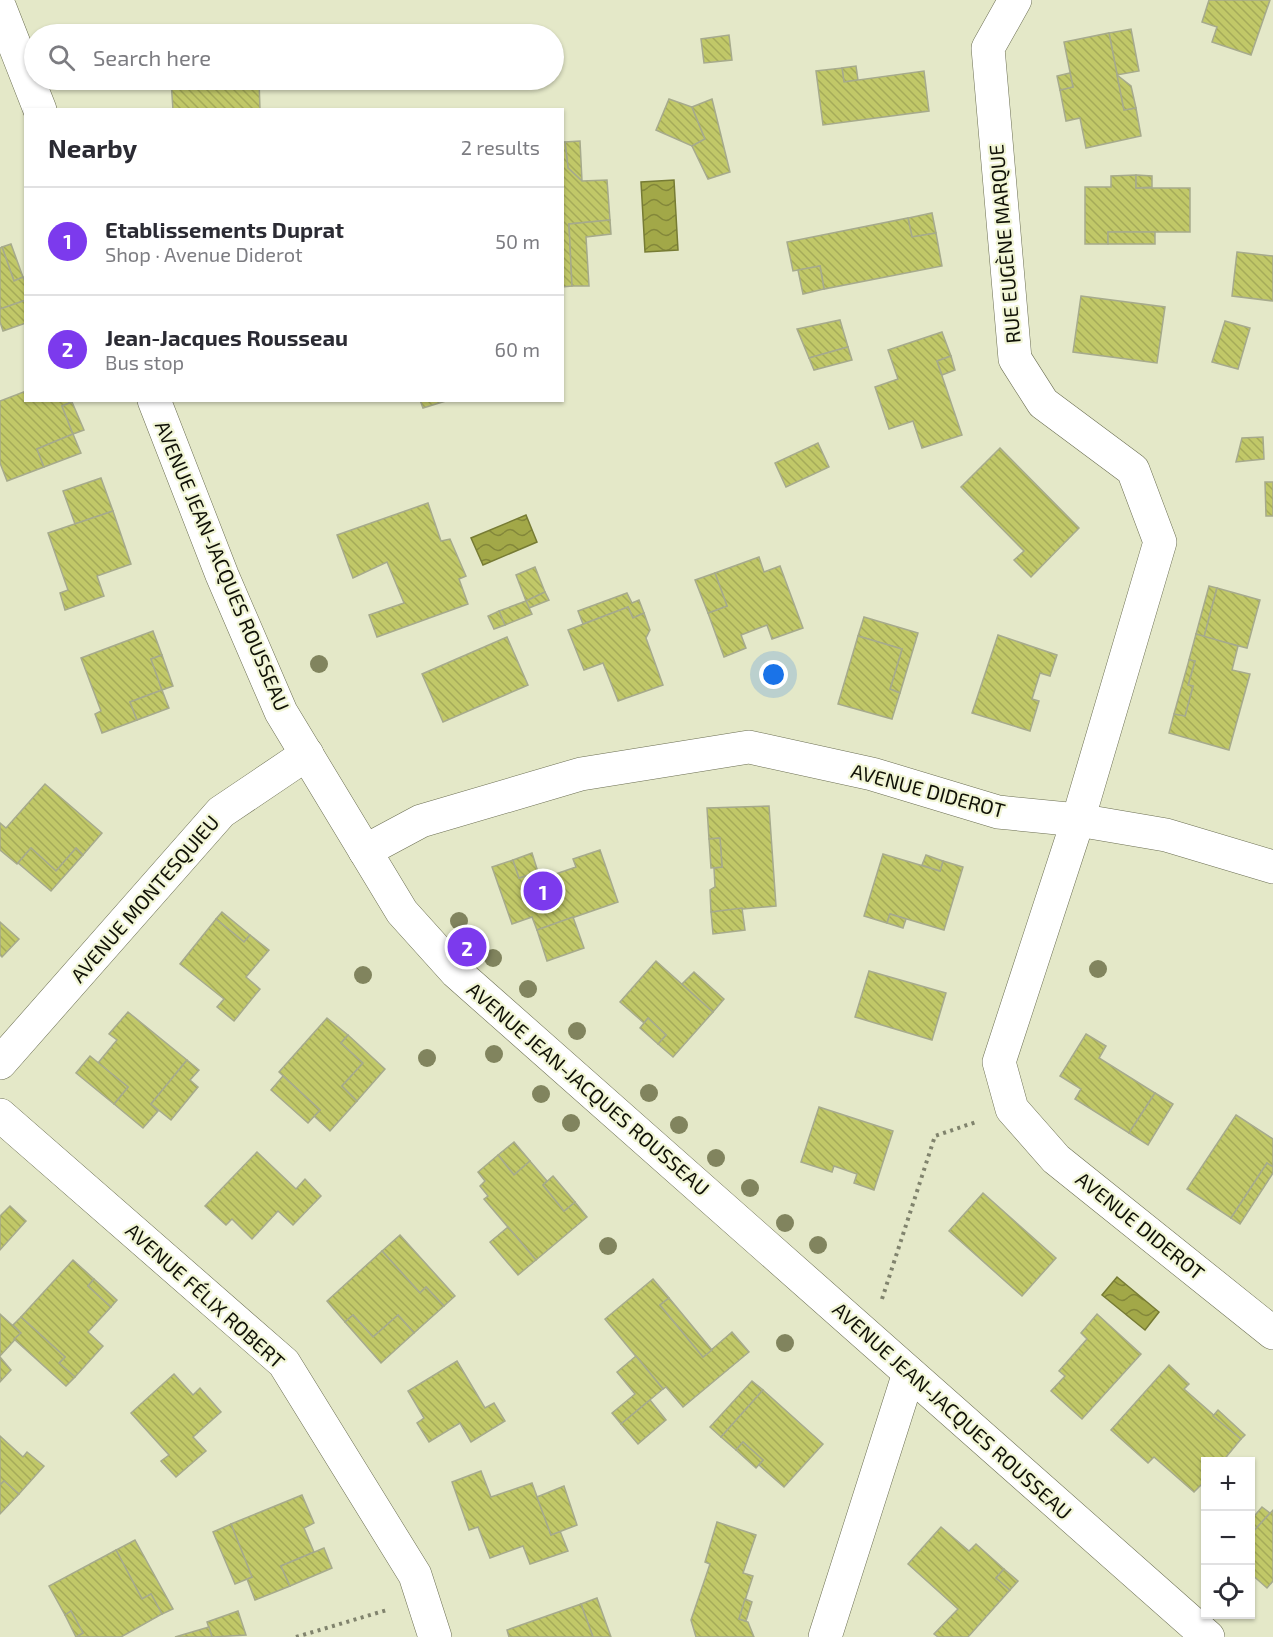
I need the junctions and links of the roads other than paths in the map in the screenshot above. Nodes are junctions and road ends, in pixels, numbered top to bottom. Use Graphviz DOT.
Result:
graph roads {
  1 [pos="1015,0"];
  2 [pos="0,8"];
  3 [pos="24,69"];
  4 [pos="32,90"];
  5 [pos="39,108"];
  6 [pos="155,402"];
  7 [pos="307,754"];
  8 [pos="1078,820"];
  9 [pos="365,851"];
  10 [pos="1273,867"];
  11 [pos="0,1063"];
  12 [pos="0,1115"];
  13 [pos="1273,1333"];
  14 [pos="909,1373"];
  15 [pos="435,1637"];
  16 [pos="825,1637"];
  17 [pos="1208,1637"];
  1 -- 8 [label="street, RUE EUGÈNE MARQUE"];
  2 -- 3 [label="street"];
  4 -- 5 [label="street"];
  6 -- 7 [label="street, AVENUE JEAN-JACQUES ROUSSEAU"];
  7 -- 9 [label="street, AVENUE JEAN-JACQUES ROUSSEAU"];
  7 -- 11 [label="street, AVENUE MONTESQUIEU"];
  8 -- 9 [label="street, AVENUE DIDEROT"];
  8 -- 10 [label="street"];
  8 -- 13 [label="street, AVENUE DIDEROT"];
  9 -- 14 [label="street, AVENUE JEAN-JACQUES ROUSSEAU"];
  12 -- 15 [label="street, AVENUE FÉLIX ROBERT"];
  14 -- 16 [label="street"];
  14 -- 17 [label="street, AVENUE JEAN-JACQUES ROUSSEAU"];
}
